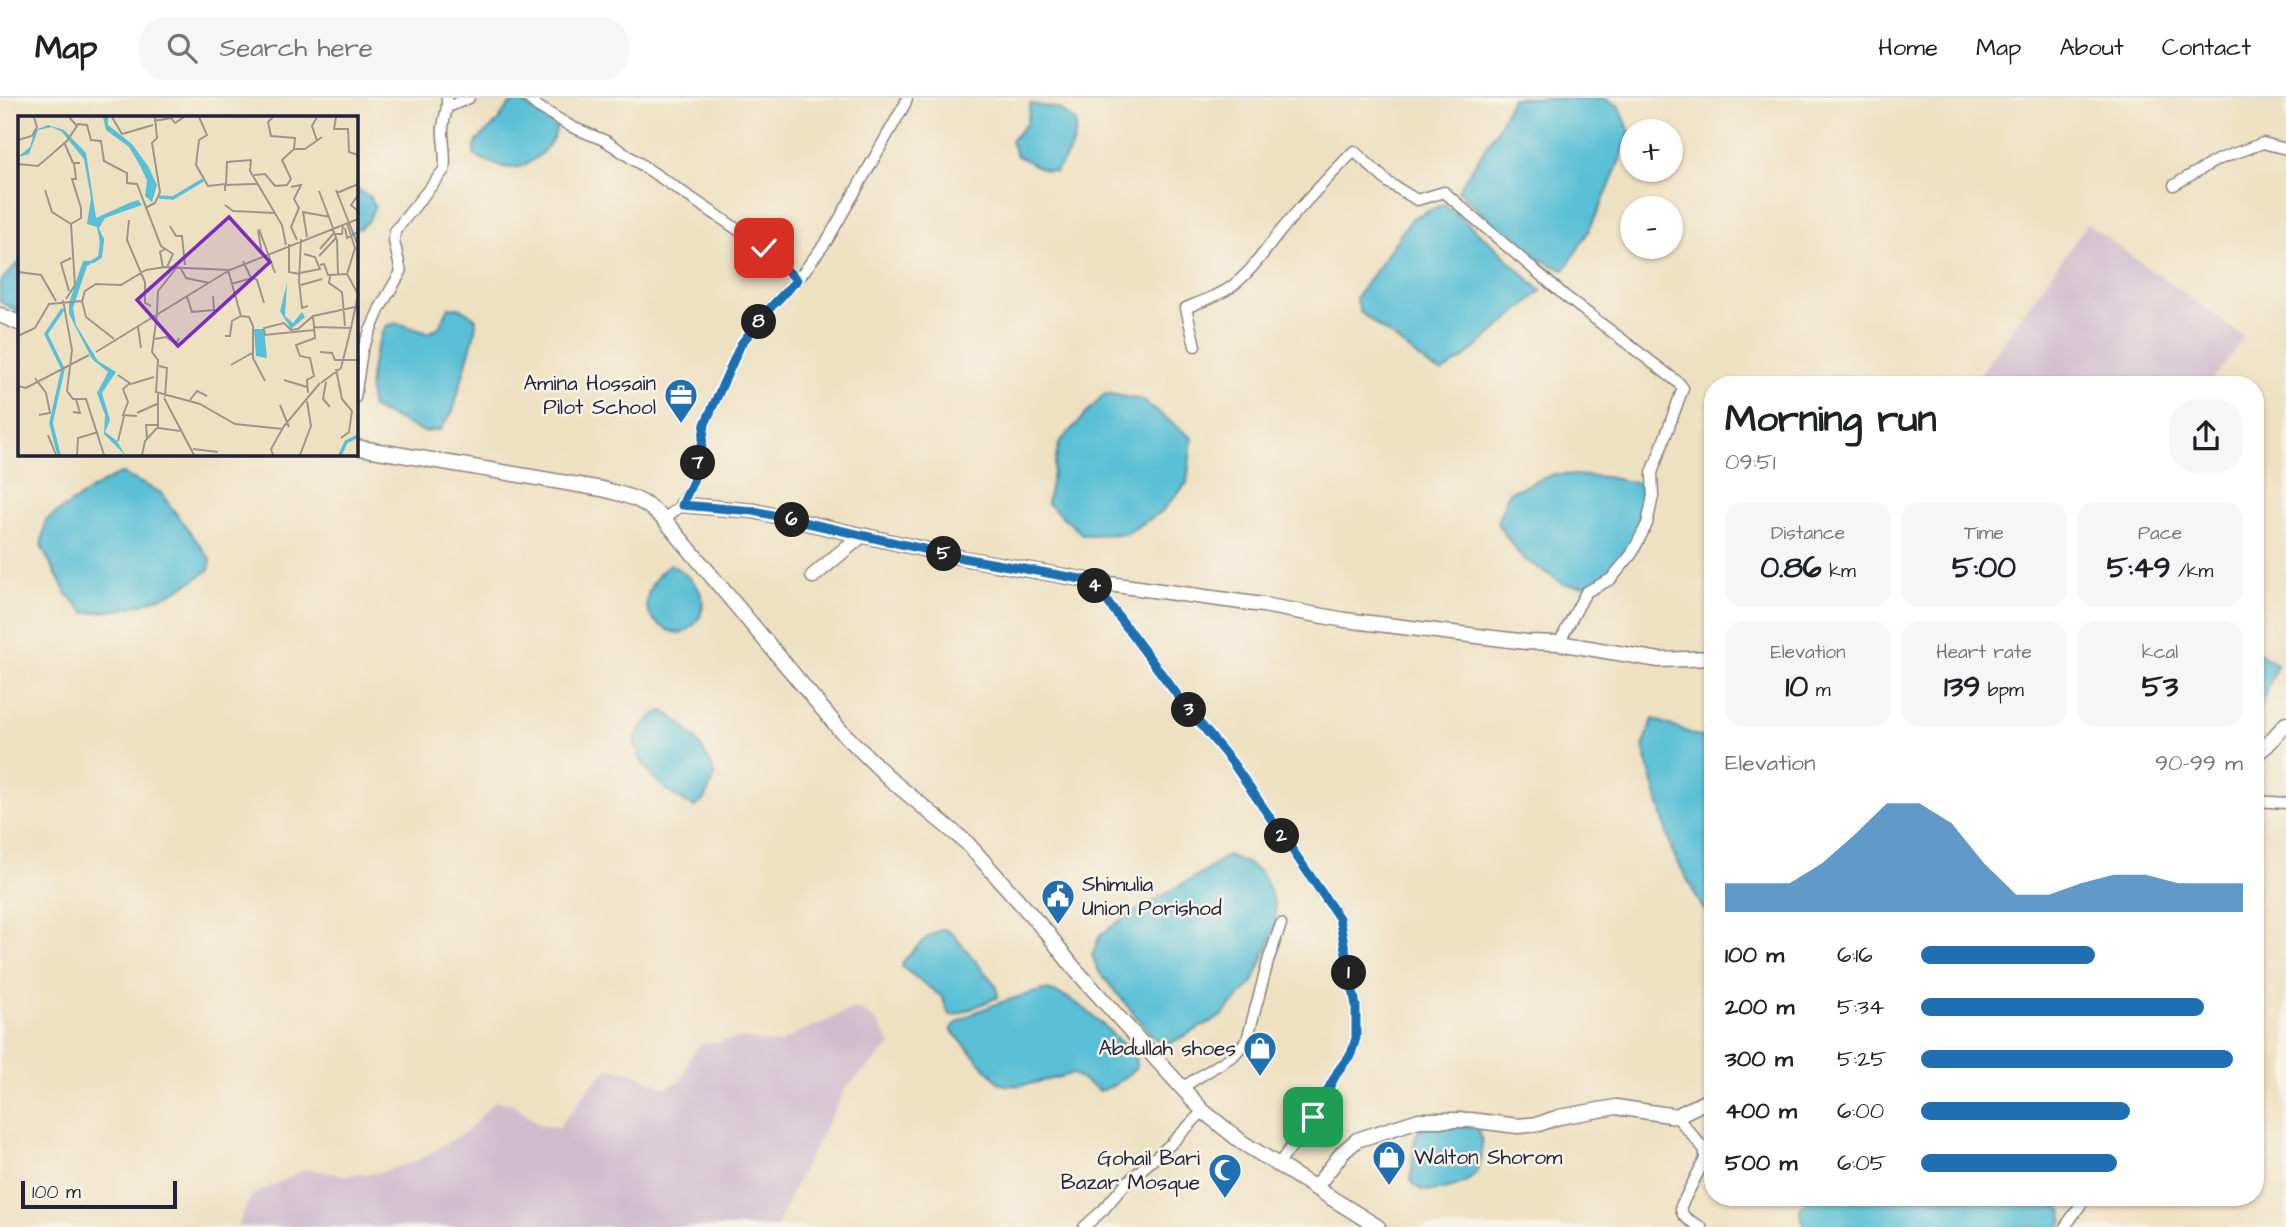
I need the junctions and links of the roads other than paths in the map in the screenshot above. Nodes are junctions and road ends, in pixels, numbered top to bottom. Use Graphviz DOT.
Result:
graph roads {
  1 [pos="469,98"];
  2 [pos="528,98"];
  3 [pos="907,98"];
  4 [pos="447,102"];
  5 [pos="2286,149"];
  6 [pos="2174,185"];
  7 [pos="797,280"];
  8 [pos="1,318"];
  9 [pos="18,323"];
  10 [pos="1195,346"];
  11 [pos="357,384"];
  12 [pos="357,447"];
  13 [pos="682,505"];
  14 [pos="664,519"];
  15 [pos="861,536"];
  16 [pos="813,576"];
  17 [pos="1092,581"];
  18 [pos="1559,643"];
  19 [pos="1704,658"];
  20 [pos="2286,724"];
  21 [pos="2264,747"];
  22 [pos="2264,802"];
  23 [pos="2286,803"];
  24 [pos="1281,924"];
  25 [pos="1183,1087"];
  26 [pos="1704,1102"];
  27 [pos="1203,1111"];
  28 [pos="1676,1116"];
  29 [pos="1704,1149"];
  30 [pos="1704,1161"];
  31 [pos="1278,1165"];
  32 [pos="1315,1188"];
  33 [pos="2080,1206"];
  34 [pos="1084,1227"];
  35 [pos="1378,1227"];
  36 [pos="1701,1227"];
  37 [pos="2065,1227"];
  1 -- 4 [label="street"];
  2 -- 7 [label="street"];
  3 -- 7 [label="street"];
  4 -- 11 [label="street"];
  5 -- 6 [label="street"];
  7 -- 13 [label="street"];
  8 -- 9 [label="street"];
  10 -- 18 [label="street"];
  12 -- 14 [label="street"];
  13 -- 14 [label="street"];
  13 -- 15 [label="street"];
  14 -- 25 [label="street"];
  15 -- 16 [label="street"];
  15 -- 17 [label="street"];
  17 -- 18 [label="street"];
  17 -- 31 [label="street"];
  18 -- 19 [label="street"];
  20 -- 21 [label="street"];
  22 -- 23 [label="street"];
  24 -- 25 [label="street"];
  25 -- 27 [label="street"];
  26 -- 28 [label="street"];
  27 -- 31 [label="street"];
  27 -- 34 [label="street"];
  28 -- 29 [label="street"];
  28 -- 32 [label="street"];
  30 -- 36 [label="street"];
  31 -- 32 [label="street"];
  32 -- 35 [label="street"];
  33 -- 37 [label="street"];
}
